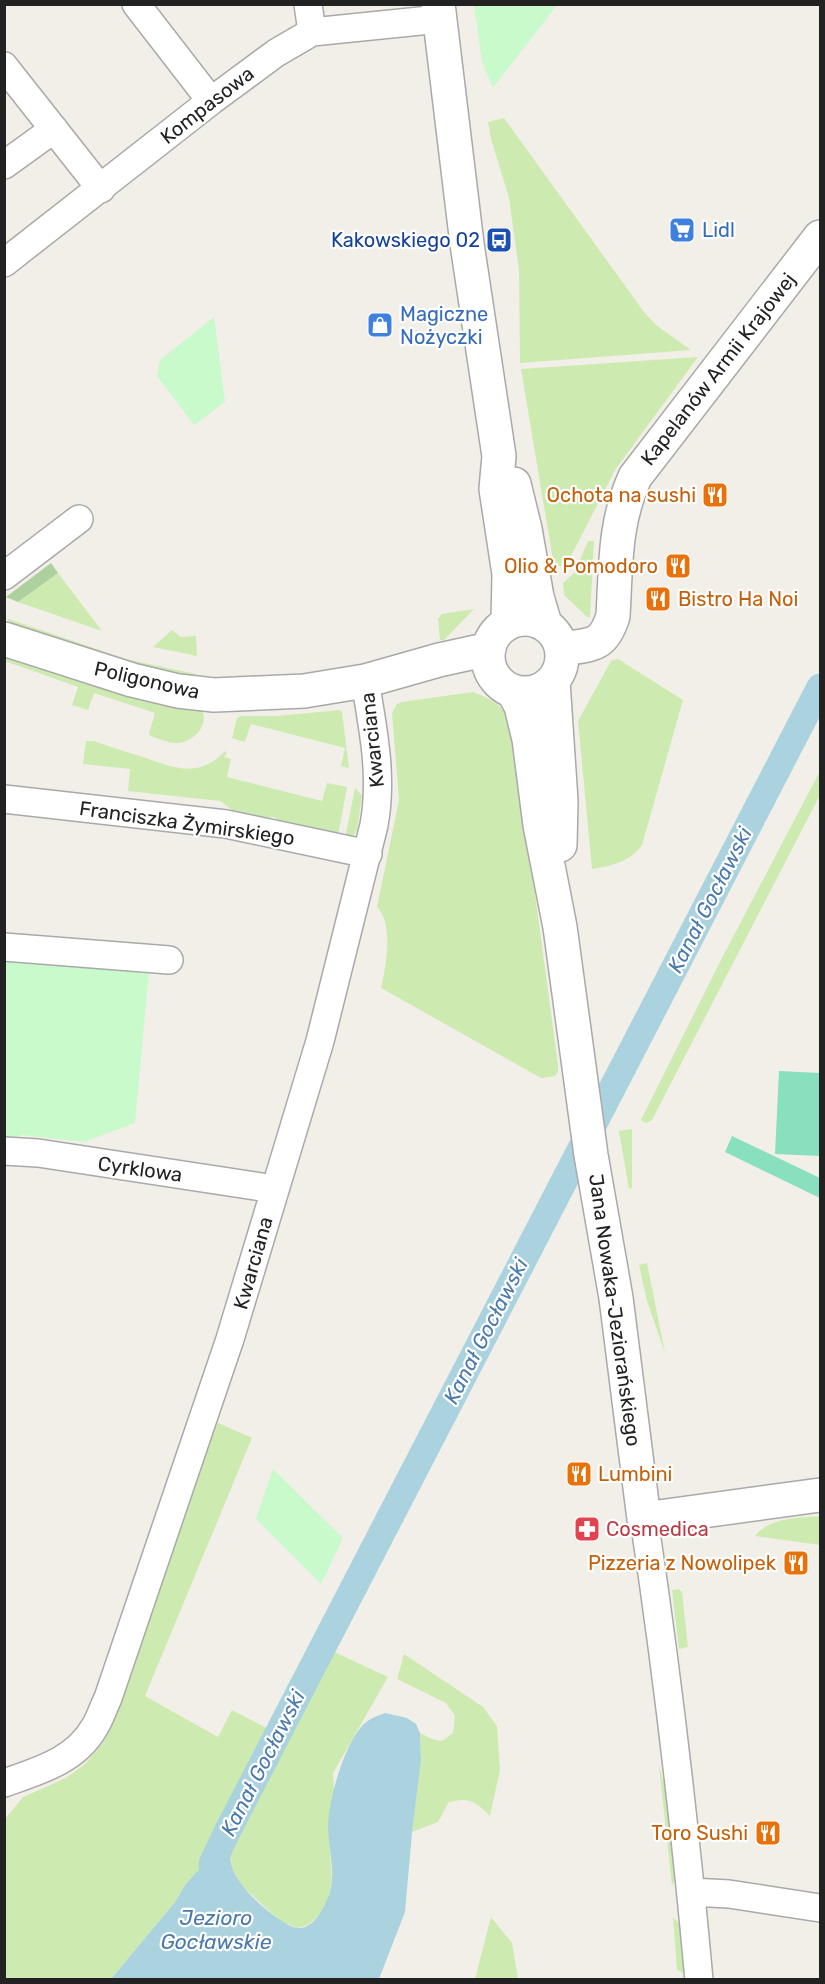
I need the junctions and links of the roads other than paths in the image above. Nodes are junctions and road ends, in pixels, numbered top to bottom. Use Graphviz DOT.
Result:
graph roads {
  1 [pos="136,4"];
  2 [pos="308,4"];
  3 [pos="439,12"];
  4 [pos="312,32"];
  5 [pos="4,66"];
  6 [pos="211,101"];
  7 [pos="54,129"];
  8 [pos="4,165"];
  9 [pos="101,189"];
  10 [pos="820,237"];
  11 [pos="4,263"];
  12 [pos="498,456"];
  13 [pos="80,519"];
  14 [pos="4,576"];
  15 [pos="508,623"];
  16 [pos="553,637"];
  17 [pos="4,639"];
  18 [pos="499,672"];
  19 [pos="365,681"];
  20 [pos="553,681"];
  21 [pos="4,799"];
  22 [pos="368,854"];
  23 [pos="560,927"];
  24 [pos="4,947"];
  25 [pos="169,960"];
  26 [pos="4,1151"];
  27 [pos="275,1189"];
  28 [pos="820,1495"];
  29 [pos="644,1519"];
  30 [pos="4,1783"];
  31 [pos="691,1892"];
  32 [pos="820,1908"];
  33 [pos="699,1980"];
  1 -- 6 [label="street"];
  2 -- 4 [label="street"];
  3 -- 4 [label="street, Kompasowa"];
  3 -- 12 [label="street"];
  4 -- 6 [label="street, Kompasowa"];
  5 -- 7 [label="street"];
  6 -- 9 [label="street, Kompasowa"];
  7 -- 8 [label="street"];
  7 -- 9 [label="street"];
  9 -- 11 [label="street, Kompasowa"];
  10 -- 16 [label="street, Kapelanów Armii Krajowej"];
  12 -- 15 [label="street"];
  12 -- 16 [label="street"];
  13 -- 14 [label="street"];
  15 -- 16 [label="street"];
  15 -- 18 [label="street"];
  16 -- 20 [label="street"];
  17 -- 19 [label="street, Poligonowa"];
  18 -- 19 [label="street, Poligonowa"];
  18 -- 20 [label="street"];
  18 -- 23 [label="street, Jana Nowaka-Jeziorańskiego"];
  19 -- 22 [label="street, Kwarciana"];
  20 -- 23 [label="street, Jana Nowaka-Jeziorańskiego"];
  21 -- 22 [label="street, Franciszka Żymirskiego"];
  22 -- 27 [label="street, Kwarciana"];
  23 -- 29 [label="street, Jana Nowaka-Jeziorańskiego"];
  24 -- 25 [label="street"];
  26 -- 27 [label="street, Cyrklowa"];
  27 -- 30 [label="street, Kwarciana"];
  28 -- 29 [label="street"];
  29 -- 31 [label="street, Jana Nowaka-Jeziorańskiego"];
  31 -- 32 [label="street"];
  31 -- 33 [label="street, Jana Nowaka-Jeziorańskiego"];
}
